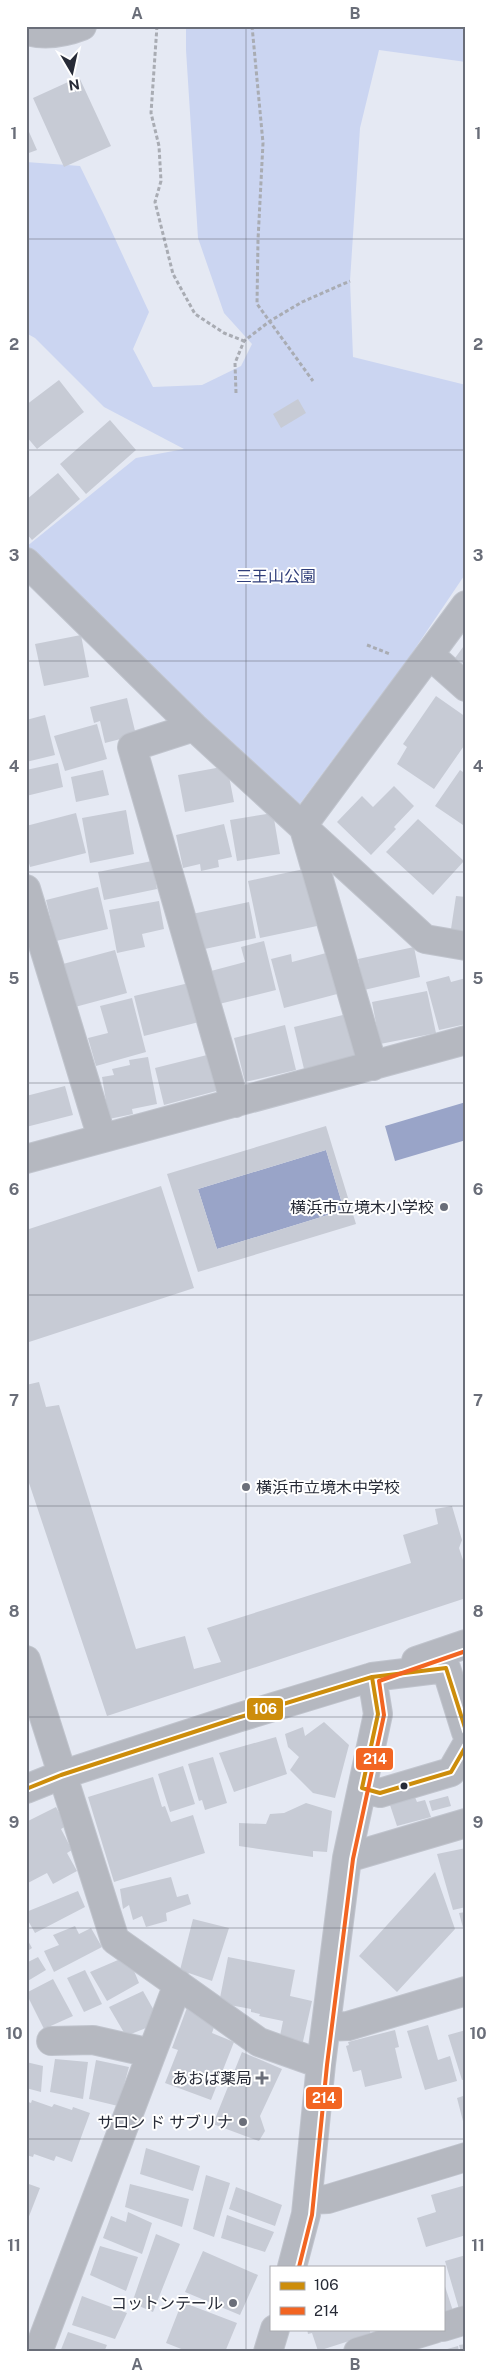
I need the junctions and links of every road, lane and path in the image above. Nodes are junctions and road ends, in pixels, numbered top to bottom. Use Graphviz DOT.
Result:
graph roads {
  1 [pos="82,26"];
  2 [pos="157,26"];
  3 [pos="252,26"];
  4 [pos="26,31"];
  5 [pos="350,281"];
  6 [pos="270,321"];
  7 [pos="244,341"];
  8 [pos="313,381"];
  9 [pos="236,393"];
  10 [pos="30,571"];
  11 [pos="466,605"];
  12 [pos="430,655"];
  13 [pos="466,687"];
  14 [pos="194,727"];
  15 [pos="303,825"];
  16 [pos="26,889"];
  17 [pos="466,946"];
  18 [pos="466,1040"];
  19 [pos="373,1066"];
  20 [pos="235,1103"];
  21 [pos="102,1138"];
  22 [pos="26,1159"];
  23 [pos="466,1644"];
  24 [pos="26,1660"];
  25 [pos="372,1677"];
  26 [pos="466,1732"];
  27 [pos="466,1746"];
  28 [pos="61,1775"];
  29 [pos="362,1788"];
  30 [pos="26,1789"];
  31 [pos="466,1823"];
  32 [pos="347,1858"];
  33 [pos="178,1984"];
  34 [pos="466,1991"];
  35 [pos="326,2027"];
  36 [pos="51,2041"];
  37 [pos="151,2053"];
  38 [pos="321,2064"];
  39 [pos="466,2157"];
  40 [pos="308,2200"];
  41 [pos="292,2266"];
  42 [pos="466,2320"];
  43 [pos="444,2326"];
  44 [pos="276,2330"];
  45 [pos="431,2330"];
  46 [pos="38,2352"];
  47 [pos="268,2352"];
  48 [pos="358,2352"];
  1 -- 4 [label="street"];
  2 -- 7 [label="path"];
  3 -- 6 [label="path"];
  5 -- 6 [label="path"];
  6 -- 7 [label="path"];
  6 -- 8 [label="path"];
  7 -- 9 [label="path"];
  10 -- 14 [label="street"];
  11 -- 12 [label="street"];
  12 -- 13 [label="street"];
  12 -- 15 [label="street"];
  14 -- 15 [label="street"];
  14 -- 20 [label="street"];
  15 -- 17 [label="street"];
  15 -- 19 [label="street"];
  16 -- 21 [label="street"];
  18 -- 19 [label="street"];
  19 -- 20 [label="street"];
  20 -- 21 [label="street"];
  21 -- 22 [label="street"];
  23 -- 25 [label="street"];
  24 -- 28 [label="street"];
  25 -- 26 [label="street"];
  25 -- 28 [label="street"];
  25 -- 29 [label="street"];
  27 -- 29 [label="street"];
  28 -- 30 [label="street"];
  28 -- 33 [label="street"];
  29 -- 32 [label="street"];
  31 -- 32 [label="street"];
  32 -- 35 [label="street"];
  33 -- 37 [label="street"];
  33 -- 38 [label="street"];
  34 -- 35 [label="street"];
  35 -- 38 [label="street"];
  36 -- 37 [label="street"];
  37 -- 46 [label="street"];
  38 -- 40 [label="street"];
  39 -- 40 [label="street"];
  40 -- 41 [label="street"];
  42 -- 43 [label="street"];
  44 -- 47 [label="street"];
  45 -- 48 [label="street"];
}
